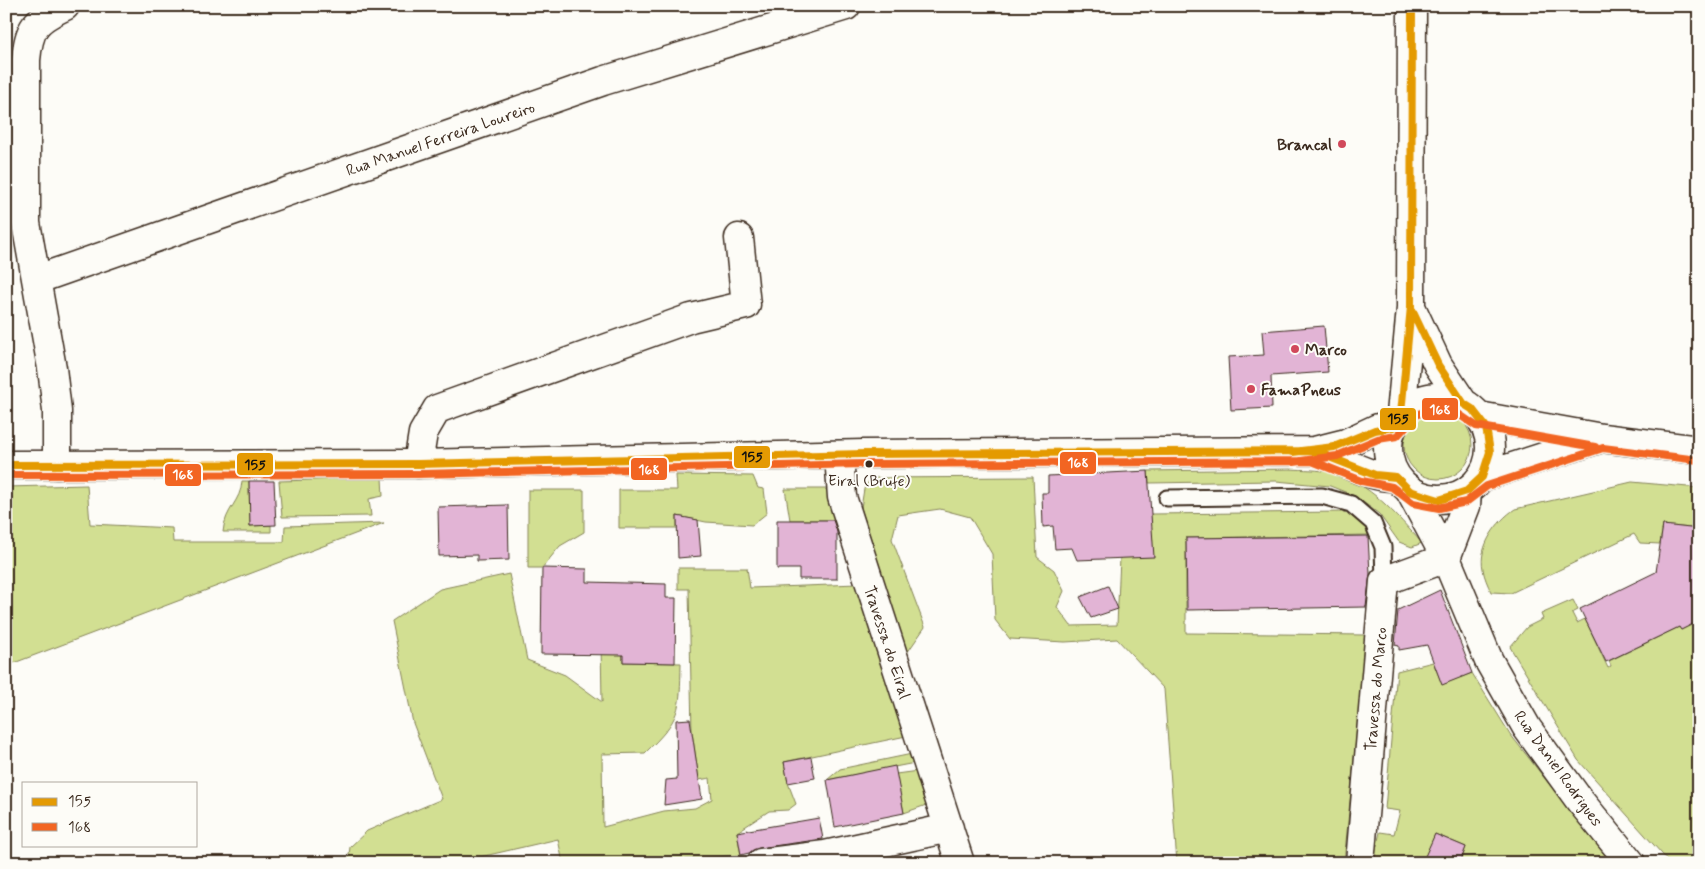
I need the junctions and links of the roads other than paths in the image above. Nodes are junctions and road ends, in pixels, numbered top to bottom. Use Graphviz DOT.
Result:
graph roads {
  1 [pos="65,6"];
  2 [pos="846,6"];
  3 [pos="1412,6"];
  4 [pos="739,238"];
  5 [pos="38,279"];
  6 [pos="1411,308"];
  7 [pos="1471,410"];
  8 [pos="1397,420"];
  9 [pos="1602,438"];
  10 [pos="1699,450"];
  11 [pos="1314,452"];
  12 [pos="839,454"];
  13 [pos="418,464"];
  14 [pos="6,465"];
  15 [pos="57,465"];
  16 [pos="1403,484"];
  17 [pos="1475,484"];
  18 [pos="1167,498"];
  19 [pos="1446,558"];
  20 [pos="1384,582"];
  21 [pos="949,828"];
  22 [pos="761,863"];
  23 [pos="960,863"];
  24 [pos="1360,863"];
  25 [pos="1631,863"];
  1 -- 5 [label="main road"];
  2 -- 5 [label="main road, Rua Manuel Ferreira Loureiro"];
  3 -- 6 [label="main road"];
  4 -- 13 [label="main road"];
  5 -- 15 [label="main road"];
  6 -- 7 [label="main road"];
  6 -- 8 [label="main road"];
  7 -- 8 [label="main road"];
  7 -- 9 [label="main road"];
  7 -- 17 [label="main road"];
  8 -- 11 [label="main road"];
  8 -- 16 [label="main road"];
  9 -- 10 [label="main road"];
  9 -- 17 [label="main road"];
  11 -- 12 [label="main road"];
  11 -- 16 [label="main road"];
  12 -- 13 [label="main road"];
  12 -- 21 [label="main road, Travessa do Eiral"];
  13 -- 15 [label="main road"];
  14 -- 15 [label="main road"];
  16 -- 17 [label="main road"];
  16 -- 19 [label="main road, Rua Daniel Rodrigues"];
  17 -- 19 [label="main road"];
  18 -- 20 [label="lane"];
  19 -- 20 [label="main road"];
  19 -- 25 [label="main road, Rua Daniel Rodrigues"];
  20 -- 24 [label="main road, Travessa do Marco"];
  21 -- 22 [label="main road"];
  21 -- 23 [label="main road, Travessa do Eiral"];
}
